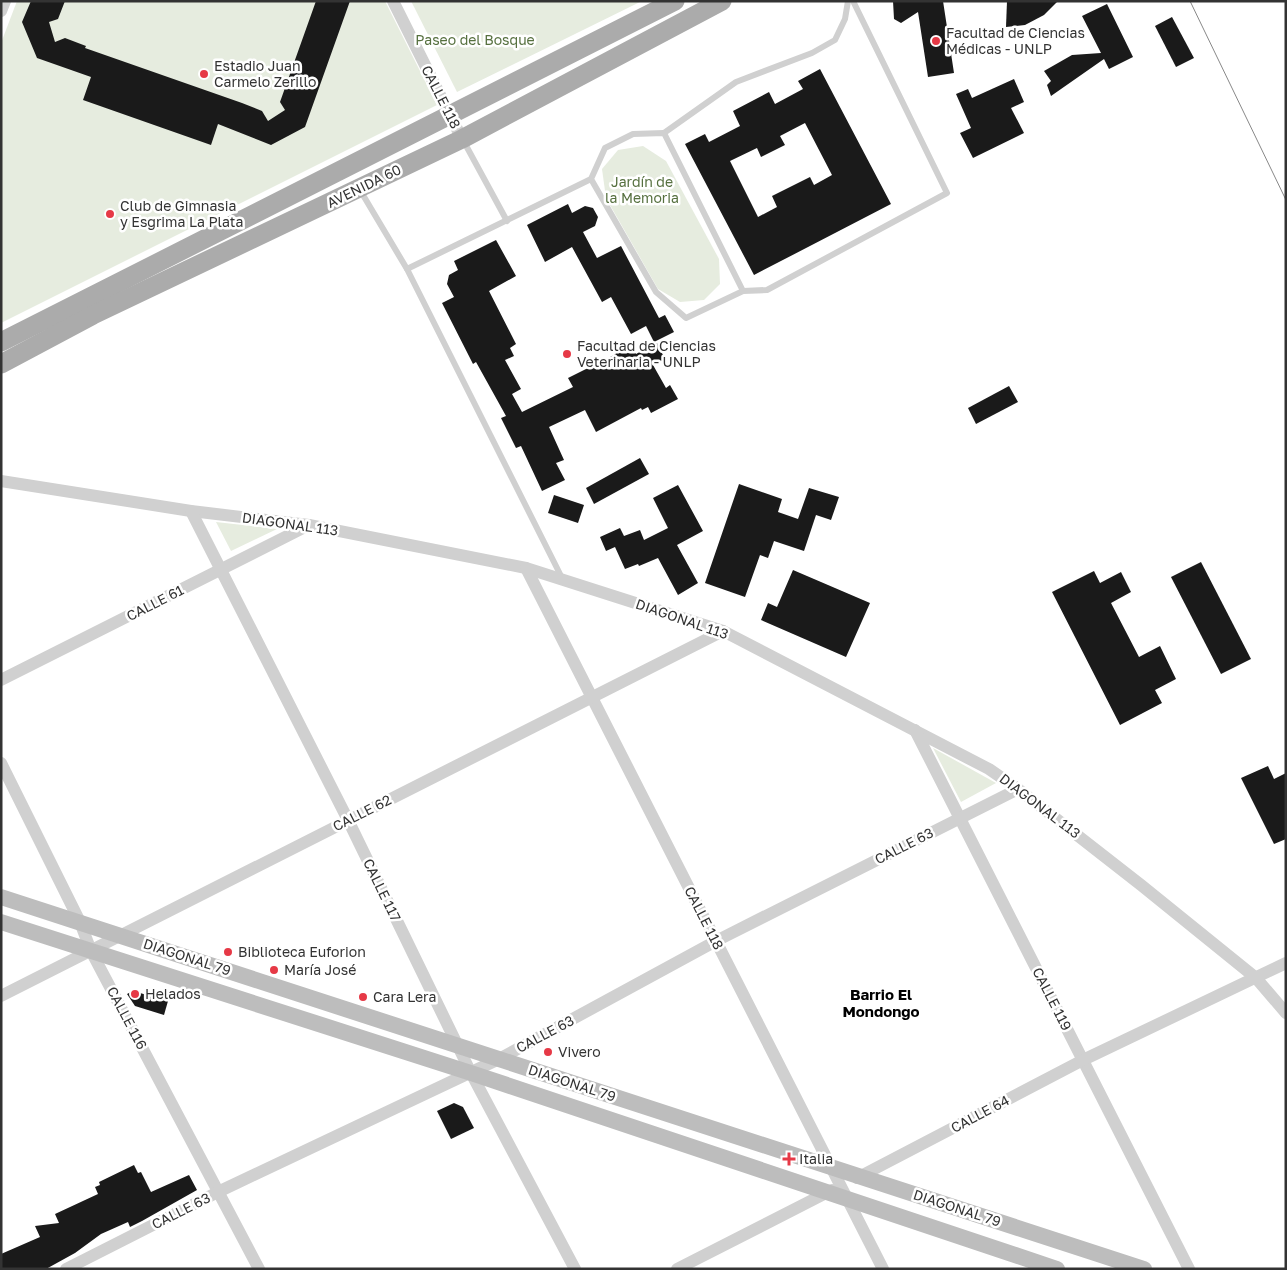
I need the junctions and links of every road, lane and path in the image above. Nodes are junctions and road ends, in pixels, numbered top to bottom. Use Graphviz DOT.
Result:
graph roads {
  1 [pos="5,1"];
  2 [pos="393,1"];
  3 [pos="675,1"];
  4 [pos="722,1"];
  5 [pos="848,1"];
  6 [pos="853,1"];
  7 [pos="1,11"];
  8 [pos="450,116"];
  9 [pos="664,133"];
  10 [pos="462,139"];
  11 [pos="591,179"];
  12 [pos="359,189"];
  13 [pos="506,221"];
  14 [pos="407,269"];
  15 [pos="743,292"];
  16 [pos="1,342"];
  17 [pos="1,364"];
  18 [pos="1,481"];
  19 [pos="191,511"];
  20 [pos="309,525"];
  21 [pos="526,568"];
  22 [pos="220,570"];
  23 [pos="562,579"];
  24 [pos="723,631"];
  25 [pos="1,680"];
  26 [pos="592,697"];
  27 [pos="915,730"];
  28 [pos="1,763"];
  29 [pos="1018,789"];
  30 [pos="960,818"];
  31 [pos="348,820"];
  32 [pos="1,896"];
  33 [pos="1,922"];
  34 [pos="80,922"];
  35 [pos="119,935"];
  36 [pos="716,941"];
  37 [pos="91,951"];
  38 [pos="1286,963"];
  39 [pos="1256,978"];
  40 [pos="1,996"];
  41 [pos="1286,1013"];
  42 [pos="458,1045"];
  43 [pos="499,1059"];
  44 [pos="1083,1060"];
  45 [pos="471,1072"];
  46 [pos="830,1166"];
  47 [pos="860,1176"];
  48 [pos="220,1191"];
  49 [pos="839,1192"];
  50 [pos="66,1269"];
  51 [pos="259,1269"];
  52 [pos="575,1269"];
  53 [pos="676,1269"];
  54 [pos="883,1269"];
  55 [pos="1057,1269"];
  56 [pos="1144,1269"];
  57 [pos="1189,1269"];
  1 -- 7 [label="street"];
  2 -- 8 [label="street, CALLE 118"];
  3 -- 8 [label="main road, AVENIDA 60"];
  4 -- 10 [label="main road, AVENIDA 60"];
  5 -- 9 [label="lane"];
  6 -- 15 [label="lane"];
  8 -- 10 [label="street, CALLE 118"];
  8 -- 16 [label="main road, AVENIDA 60"];
  9 -- 11 [label="lane"];
  9 -- 15 [label="lane"];
  10 -- 12 [label="main road, AVENIDA 60"];
  10 -- 13 [label="lane"];
  11 -- 13 [label="lane"];
  11 -- 15 [label="lane"];
  12 -- 14 [label="lane"];
  12 -- 17 [label="main road, AVENIDA 60"];
  13 -- 14 [label="lane"];
  14 -- 23 [label="lane"];
  18 -- 19 [label="street, DIAGONAL 113"];
  19 -- 20 [label="street, DIAGONAL 113"];
  19 -- 22 [label="street, CALLE 117"];
  20 -- 21 [label="street, DIAGONAL 113"];
  20 -- 22 [label="street, CALLE 61"];
  21 -- 23 [label="street, DIAGONAL 113"];
  21 -- 26 [label="street, CALLE 118"];
  22 -- 25 [label="street, CALLE 61"];
  22 -- 31 [label="street, CALLE 117"];
  23 -- 24 [label="street, DIAGONAL 113"];
  24 -- 26 [label="street, CALLE 62"];
  24 -- 27 [label="street, DIAGONAL 113"];
  26 -- 31 [label="street, CALLE 62"];
  26 -- 36 [label="street, CALLE 118"];
  27 -- 29 [label="street, DIAGONAL 113"];
  27 -- 30 [label="street, CALLE 119"];
  28 -- 34 [label="street, CALLE 116"];
  29 -- 30 [label="street, CALLE 63"];
  29 -- 39 [label="street, DIAGONAL 113"];
  30 -- 36 [label="street, CALLE 63"];
  30 -- 44 [label="street, CALLE 119"];
  31 -- 35 [label="street, CALLE 62"];
  31 -- 42 [label="street, CALLE 117"];
  32 -- 34 [label="main road, DIAGONAL 79"];
  33 -- 37 [label="main road, DIAGONAL 79"];
  34 -- 35 [label="main road, DIAGONAL 79"];
  34 -- 37 [label="street, CALLE 116"];
  35 -- 37 [label="street, CALLE 62"];
  35 -- 42 [label="main road, DIAGONAL 79"];
  36 -- 43 [label="street, CALLE 63"];
  36 -- 46 [label="street, CALLE 118"];
  37 -- 40 [label="street, CALLE 62"];
  37 -- 45 [label="main road, DIAGONAL 79"];
  37 -- 48 [label="street, CALLE 116"];
  38 -- 39 [label="street, CALLE 64"];
  39 -- 41 [label="street, DIAGONAL 113"];
  39 -- 44 [label="street, CALLE 64"];
  42 -- 43 [label="main road, DIAGONAL 79"];
  42 -- 45 [label="street, CALLE 117"];
  43 -- 45 [label="street, CALLE 63"];
  43 -- 46 [label="main road, DIAGONAL 79"];
  44 -- 47 [label="street, CALLE 64"];
  44 -- 57 [label="street, CALLE 119"];
  45 -- 48 [label="street, CALLE 63"];
  45 -- 49 [label="main road, DIAGONAL 79"];
  45 -- 52 [label="street, CALLE 117"];
  46 -- 47 [label="main road, DIAGONAL 79"];
  46 -- 49 [label="street, CALLE 118"];
  47 -- 49 [label="street, CALLE 64"];
  47 -- 56 [label="main road, DIAGONAL 79"];
  48 -- 50 [label="street, CALLE 63"];
  48 -- 51 [label="street, CALLE 116"];
  49 -- 53 [label="street, CALLE 64"];
  49 -- 54 [label="street, CALLE 118"];
  49 -- 55 [label="main road, DIAGONAL 79"];
}
